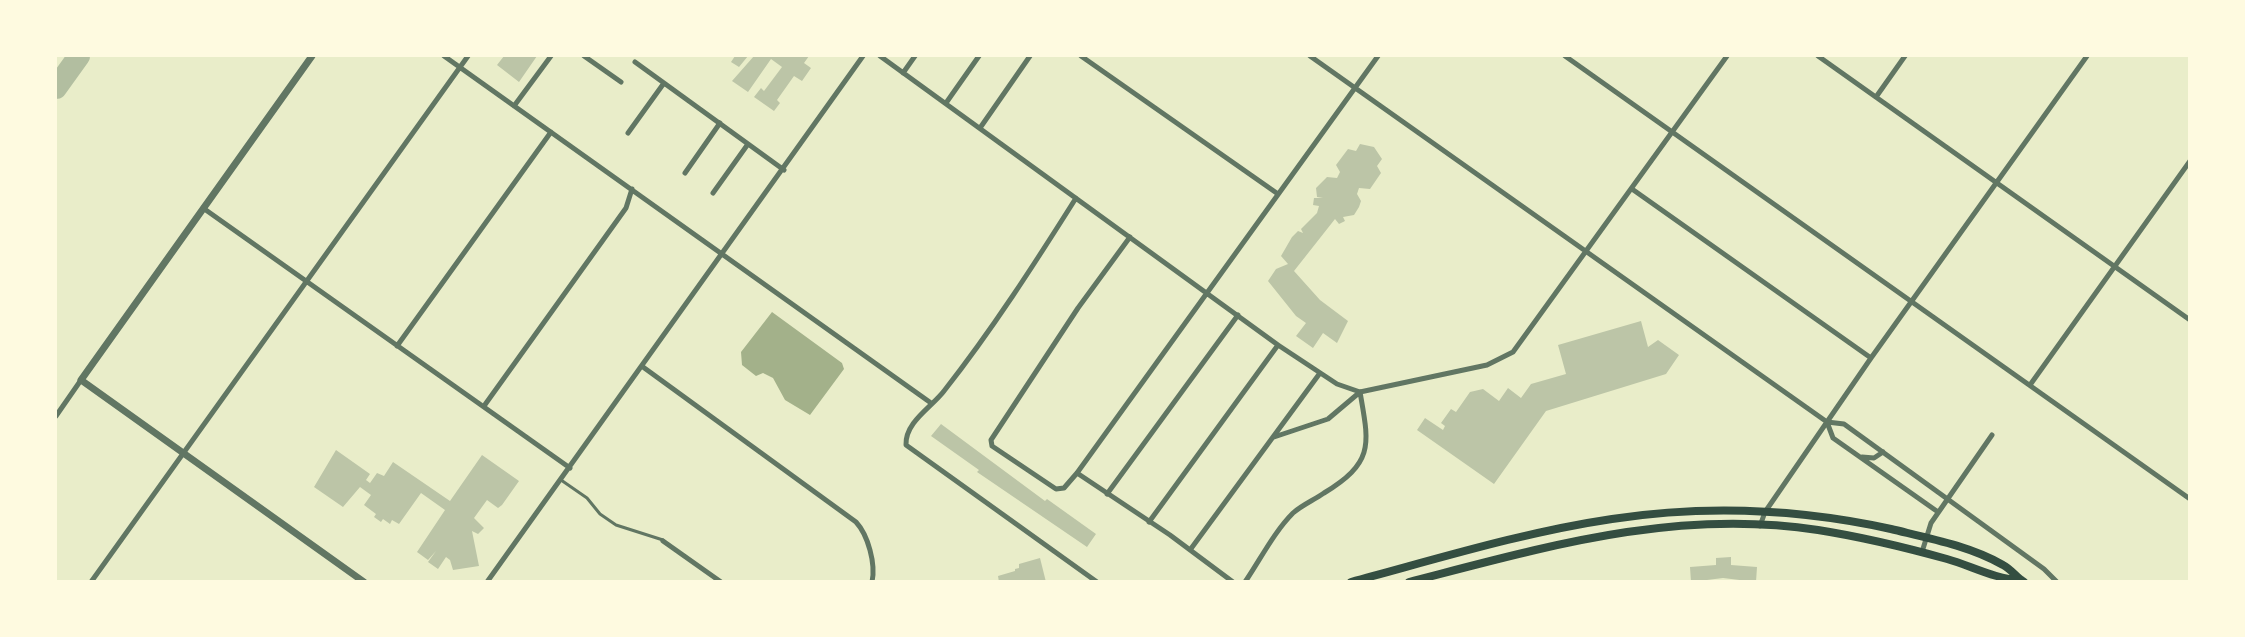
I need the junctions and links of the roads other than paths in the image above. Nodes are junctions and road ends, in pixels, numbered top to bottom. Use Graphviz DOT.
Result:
graph roads {
  1 [pos="312,56"];
  2 [pos="444,56"];
  3 [pos="468,56"];
  4 [pos="551,56"];
  5 [pos="584,56"];
  6 [pos="863,56"];
  7 [pos="880,56"];
  8 [pos="915,56"];
  9 [pos="979,56"];
  10 [pos="1030,56"];
  11 [pos="1081,56"];
  12 [pos="1310,56"];
  13 [pos="1378,56"];
  14 [pos="1565,56"];
  15 [pos="1727,56"];
  16 [pos="1818,56"];
  17 [pos="1905,56"];
  18 [pos="2087,56"];
  19 [pos="635,62"];
  20 [pos="460,67"];
  21 [pos="903,73"];
  22 [pos="621,82"];
  23 [pos="664,83"];
  24 [pos="1355,87"];
  25 [pos="1876,97"];
  26 [pos="946,104"];
  27 [pos="514,106"];
  28 [pos="720,123"];
  29 [pos="980,128"];
  30 [pos="1672,131"];
  31 [pos="551,132"];
  32 [pos="628,133"];
  33 [pos="748,144"];
  34 [pos="2190,160"];
  35 [pos="784,170"];
  36 [pos="684,173"];
  37 [pos="1996,182"];
  38 [pos="632,189"];
  39 [pos="1632,189"];
  40 [pos="713,193"];
  41 [pos="1278,194"];
  42 [pos="1076,198"];
  43 [pos="203,208"];
  44 [pos="1130,237"];
  45 [pos="1587,252"];
  46 [pos="723,255"];
  47 [pos="2114,266"];
  48 [pos="305,280"];
  49 [pos="1207,293"];
  50 [pos="1911,301"];
  51 [pos="1238,315"];
  52 [pos="2190,320"];
  53 [pos="1278,345"];
  54 [pos="398,346"];
  55 [pos="1870,358"];
  56 [pos="643,367"];
  57 [pos="1320,373"];
  58 [pos="81,380"];
  59 [pos="2030,385"];
  60 [pos="1360,392"];
  61 [pos="931,403"];
  62 [pos="484,406"];
  63 [pos="56,416"];
  64 [pos="1827,422"];
  65 [pos="1992,435"];
  66 [pos="1274,437"];
  67 [pos="184,453"];
  68 [pos="1883,453"];
  69 [pos="1858,456"];
  70 [pos="570,468"];
  71 [pos="1077,473"];
  72 [pos="561,480"];
  73 [pos="1107,494"];
  74 [pos="1947,499"];
  75 [pos="2190,499"];
  76 [pos="1765,512"];
  77 [pos="1938,512"];
  78 [pos="1149,522"];
  79 [pos="1760,526"];
  80 [pos="1926,538"];
  81 [pos="663,540"];
  82 [pos="1190,550"];
  83 [pos="1922,552"];
  84 [pos="2022,581"];
  85 [pos="91,582"];
  86 [pos="364,582"];
  87 [pos="487,582"];
  88 [pos="721,582"];
  89 [pos="872,582"];
  90 [pos="1097,582"];
  91 [pos="1233,582"];
  92 [pos="1245,582"];
  93 [pos="1352,582"];
  94 [pos="1409,582"];
  95 [pos="2057,582"];
  1 -- 43 [label="street"];
  2 -- 20 [label="street"];
  3 -- 20 [label="street"];
  4 -- 27 [label="street"];
  5 -- 22 [label="street"];
  6 -- 35 [label="street"];
  7 -- 21 [label="street"];
  8 -- 21 [label="street"];
  9 -- 26 [label="street"];
  10 -- 29 [label="street"];
  11 -- 41 [label="street"];
  12 -- 24 [label="street"];
  13 -- 24 [label="street"];
  14 -- 30 [label="street"];
  15 -- 30 [label="street"];
  16 -- 25 [label="street"];
  17 -- 25 [label="street"];
  18 -- 37 [label="street"];
  19 -- 23 [label="street"];
  20 -- 27 [label="street"];
  20 -- 48 [label="street"];
  21 -- 26 [label="street"];
  23 -- 28 [label="street"];
  23 -- 32 [label="street"];
  24 -- 41 [label="street"];
  24 -- 45 [label="street"];
  25 -- 37 [label="street"];
  26 -- 29 [label="street"];
  27 -- 31 [label="street"];
  28 -- 33 [label="street"];
  28 -- 36 [label="street"];
  29 -- 42 [label="street"];
  30 -- 39 [label="street"];
  30 -- 50 [label="street"];
  31 -- 38 [label="street"];
  31 -- 54 [label="street"];
  33 -- 35 [label="street"];
  33 -- 40 [label="street"];
  34 -- 47 [label="street"];
  35 -- 46 [label="street"];
  37 -- 47 [label="street"];
  37 -- 50 [label="street"];
  38 -- 46 [label="street"];
  38 -- 62 [label="street"];
  39 -- 45 [label="street"];
  39 -- 55 [label="street"];
  41 -- 49 [label="street"];
  42 -- 44 [label="street"];
  42 -- 61 [label="street"];
  43 -- 48 [label="street"];
  43 -- 58 [label="street"];
  44 -- 49 [label="street"];
  44 -- 71 [label="street"];
  45 -- 60 [label="street"];
  45 -- 64 [label="street"];
  46 -- 56 [label="street"];
  46 -- 61 [label="street"];
  47 -- 52 [label="street"];
  47 -- 59 [label="street"];
  48 -- 54 [label="street"];
  48 -- 67 [label="street"];
  49 -- 51 [label="street"];
  49 -- 71 [label="street"];
  50 -- 55 [label="street"];
  50 -- 59 [label="street"];
  51 -- 53 [label="street"];
  51 -- 73 [label="street"];
  53 -- 57 [label="street"];
  53 -- 78 [label="street"];
  54 -- 62 [label="street"];
  55 -- 64 [label="street"];
  56 -- 70 [label="street"];
  56 -- 89 [label="street"];
  57 -- 60 [label="street"];
  57 -- 66 [label="street"];
  58 -- 63 [label="street"];
  58 -- 67 [label="street"];
  59 -- 75 [label="street"];
  60 -- 66 [label="street"];
  60 -- 92 [label="street"];
  61 -- 90 [label="street"];
  62 -- 70 [label="street"];
  64 -- 68 [label="street"];
  64 -- 69 [label="street"];
  64 -- 76 [label="street"];
  65 -- 74 [label="street"];
  66 -- 82 [label="street"];
  67 -- 85 [label="street"];
  67 -- 86 [label="street"];
  68 -- 69 [label="street"];
  68 -- 74 [label="street"];
  69 -- 77 [label="street"];
  70 -- 72 [label="street"];
  71 -- 73 [label="street"];
  72 -- 81 [label="lane"];
  72 -- 87 [label="street"];
  73 -- 78 [label="street"];
  74 -- 77 [label="street"];
  74 -- 95 [label="street"];
  76 -- 79 [label="street"];
  76 -- 80 [label="main road"];
  76 -- 93 [label="main road"];
  77 -- 80 [label="street"];
  78 -- 82 [label="street"];
  79 -- 83 [label="main road"];
  79 -- 94 [label="main road"];
  80 -- 83 [label="street"];
  80 -- 84 [label="main road"];
  81 -- 88 [label="street"];
  82 -- 91 [label="street"];
  83 -- 84 [label="main road"];
}
